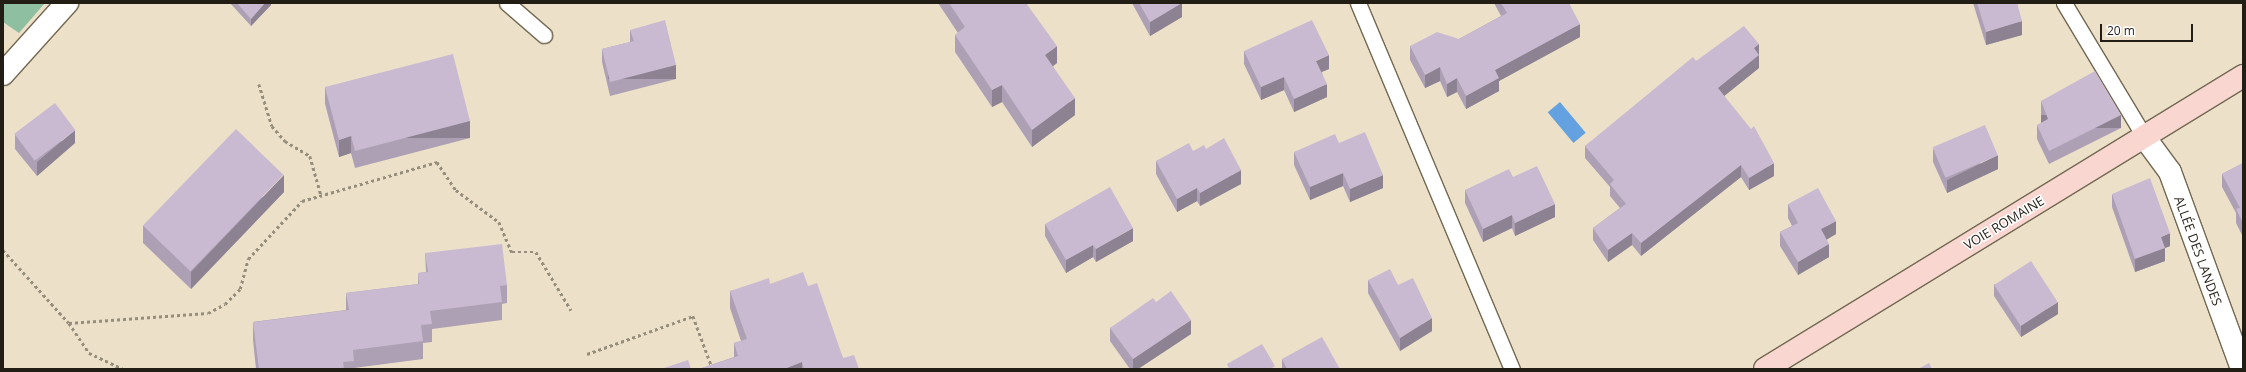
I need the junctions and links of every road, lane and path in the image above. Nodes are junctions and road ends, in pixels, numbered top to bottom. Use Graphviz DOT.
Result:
graph roads {
  1 [pos="67,3"];
  2 [pos="507,3"];
  3 [pos="1358,3"];
  4 [pos="2064,3"];
  5 [pos="544,34"];
  6 [pos="3,74"];
  7 [pos="2243,76"];
  8 [pos="259,84"];
  9 [pos="2145,138"];
  10 [pos="321,195"];
  11 [pos="3,250"];
  12 [pos="570,310"];
  13 [pos="69,323"];
  14 [pos="587,354"];
  15 [pos="712,368"];
  16 [pos="123,369"];
  17 [pos="1512,369"];
  18 [pos="1765,369"];
  19 [pos="2242,369"];
  1 -- 6 [label="street"];
  2 -- 5 [label="lane"];
  3 -- 17 [label="lane"];
  4 -- 9 [label="lane"];
  7 -- 9 [label="street, VOIE ROMAINE"];
  8 -- 10 [label="path"];
  9 -- 18 [label="street, VOIE ROMAINE"];
  9 -- 19 [label="street, ALLÉE DES LANDES"];
  10 -- 12 [label="path"];
  10 -- 13 [label="path"];
  11 -- 13 [label="path"];
  13 -- 16 [label="path"];
  14 -- 15 [label="path"];
}
